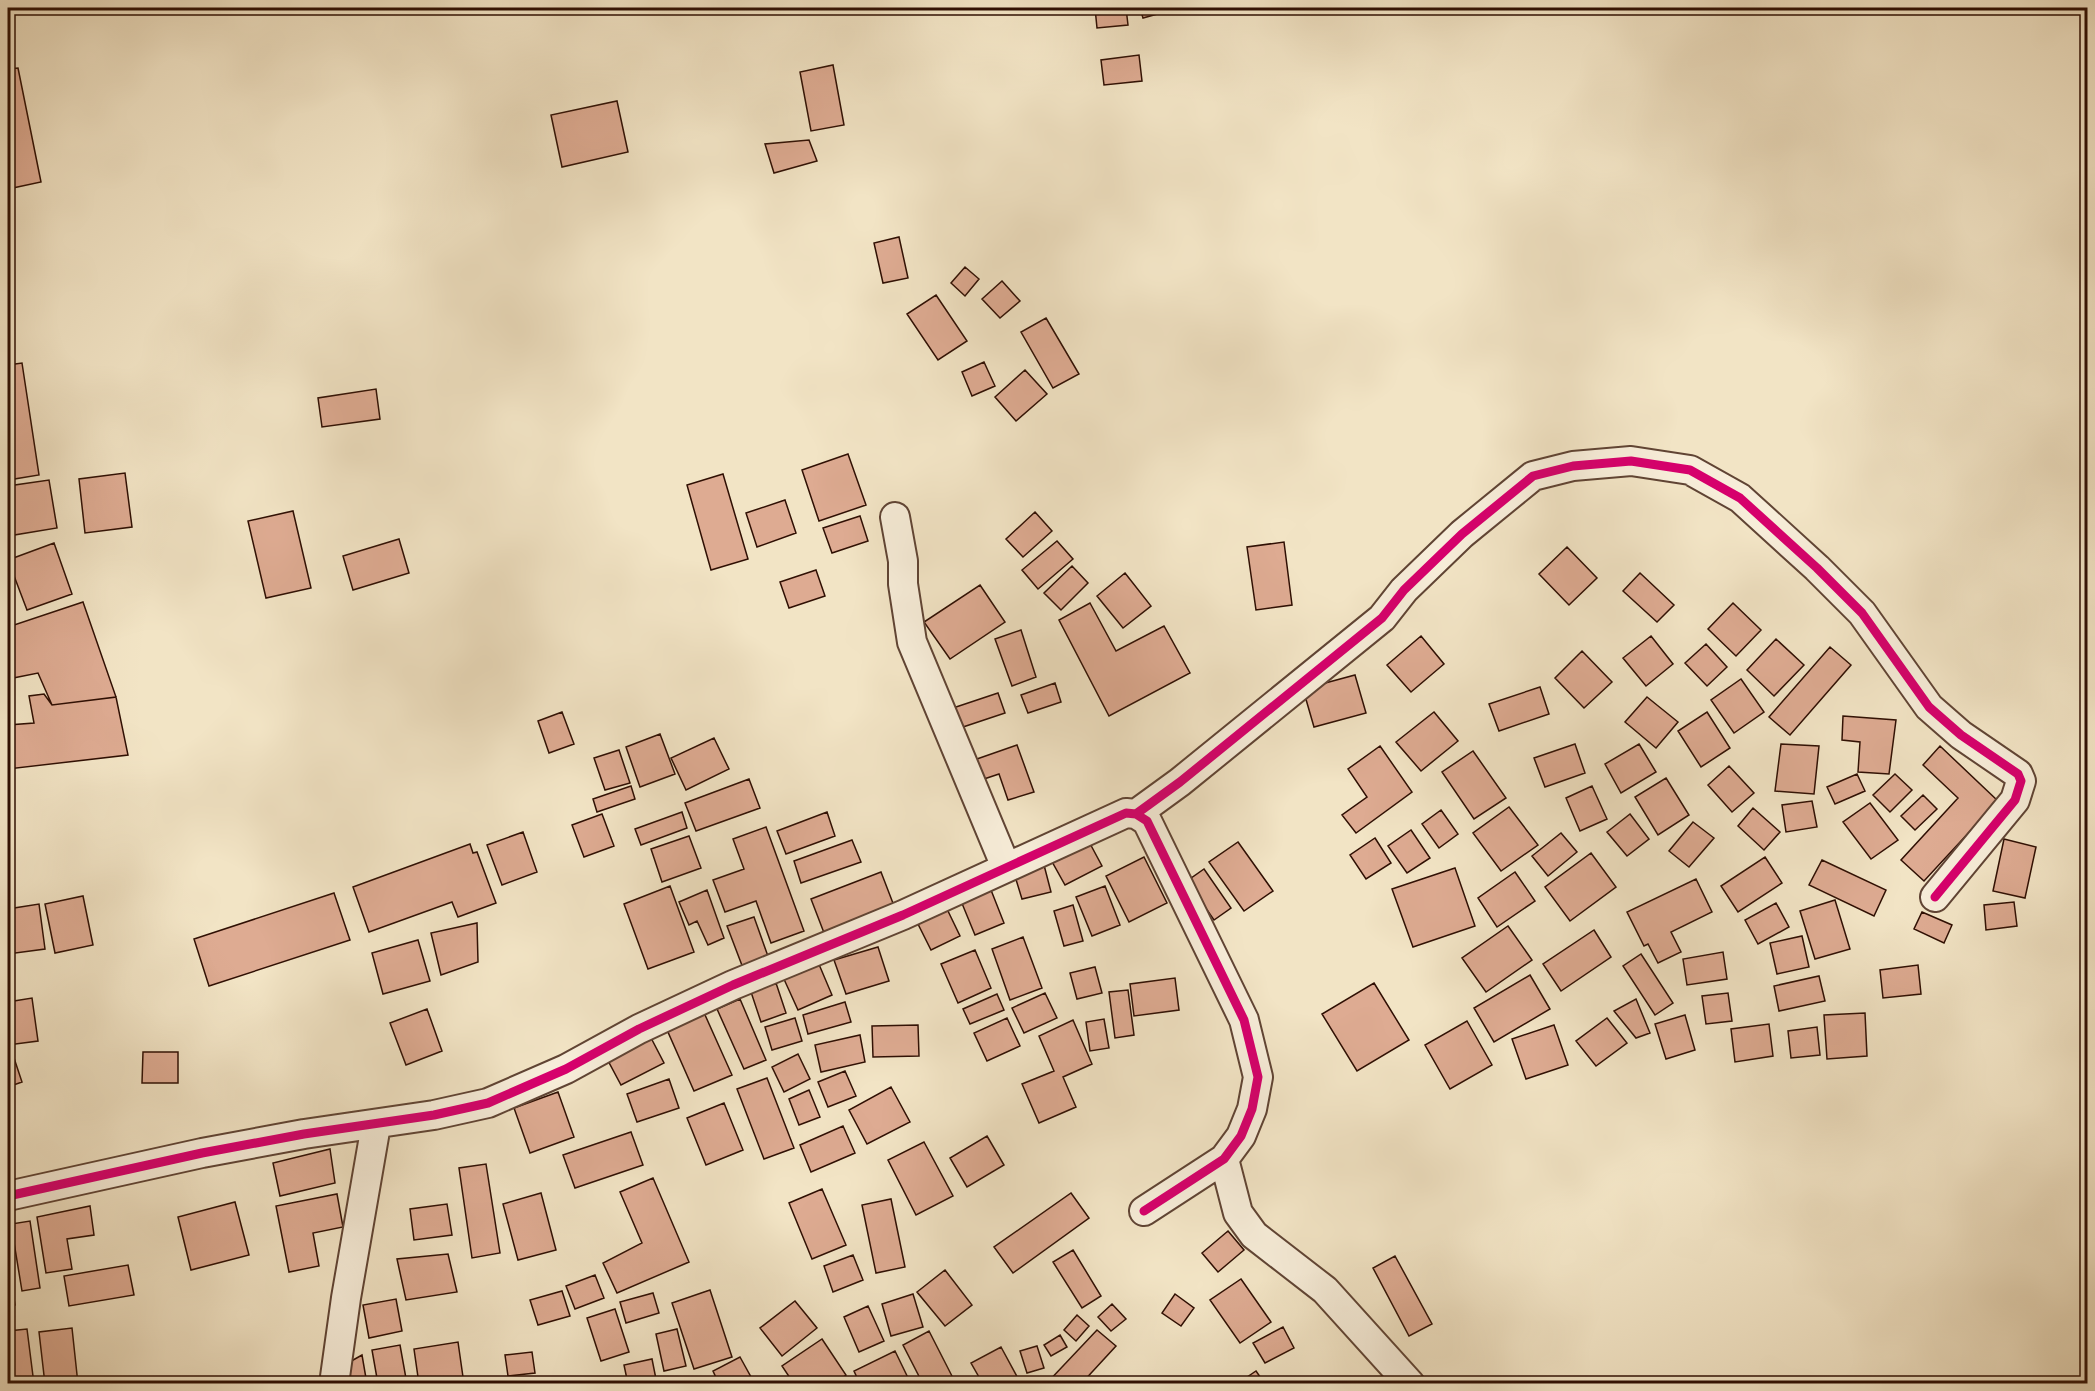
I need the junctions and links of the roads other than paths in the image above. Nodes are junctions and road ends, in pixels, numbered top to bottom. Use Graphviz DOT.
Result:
graph roads {
  1 [pos="895,517"];
  2 [pos="1136,814"];
  3 [pos="1006,867"];
  4 [pos="1935,897"];
  5 [pos="376,1125"];
  6 [pos="1224,1159"];
  7 [pos="8,1196"];
  8 [pos="1144,1210"];
  9 [pos="334,1383"];
  10 [pos="1410,1383"];
  1 -- 3 [label="street"];
  2 -- 3 [label="street"];
  2 -- 4 [label="street"];
  2 -- 6 [label="street"];
  3 -- 5 [label="street"];
  5 -- 7 [label="street"];
  5 -- 9 [label="street"];
  6 -- 8 [label="street"];
  6 -- 10 [label="street"];
}
